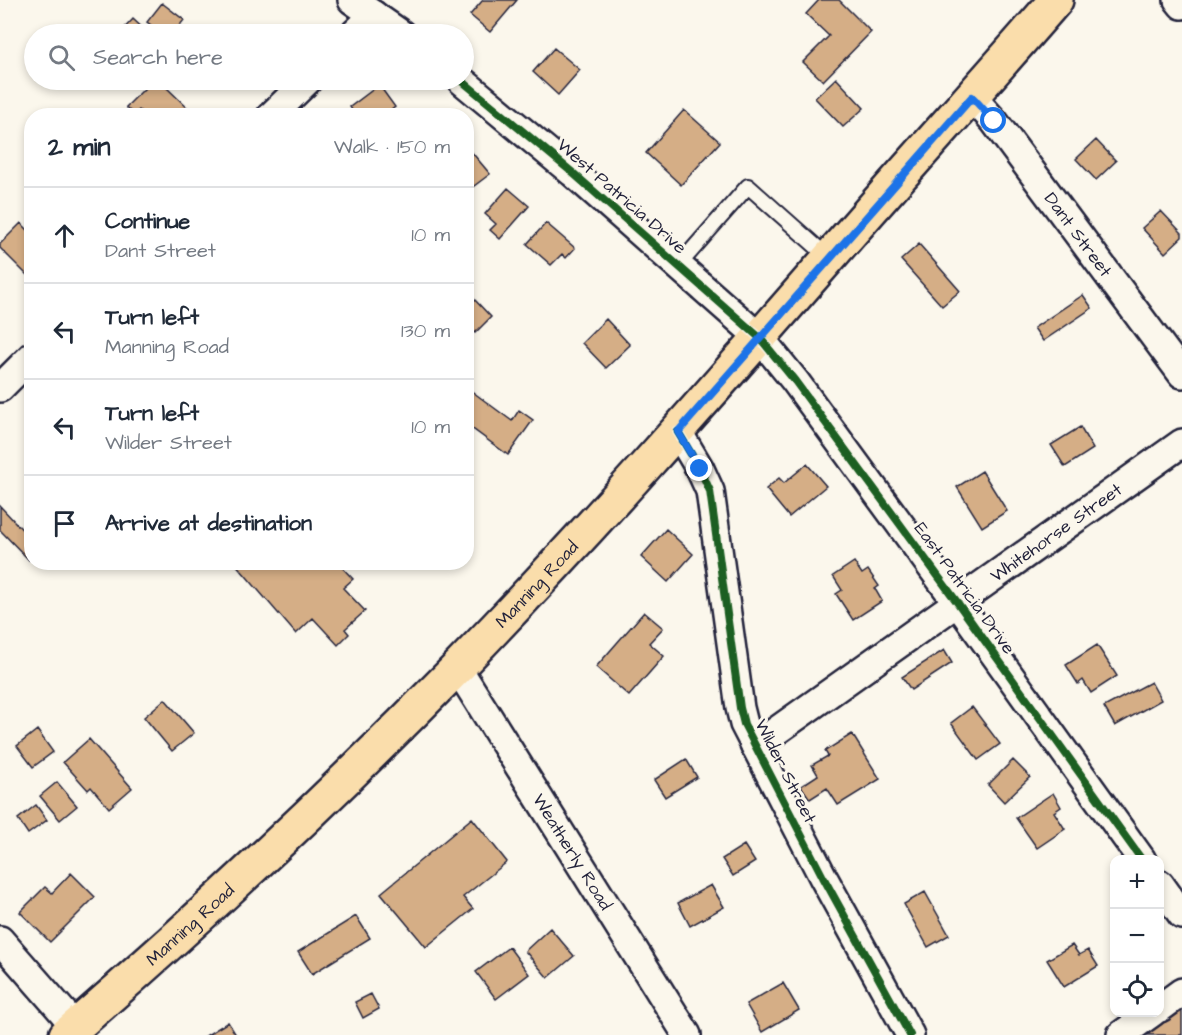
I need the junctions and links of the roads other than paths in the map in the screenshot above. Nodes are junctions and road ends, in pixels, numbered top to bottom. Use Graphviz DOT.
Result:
graph roads {
  1 [pos="352,0"];
  2 [pos="1056,0"];
  3 [pos="1178,0"];
  4 [pos="1182,5"];
  5 [pos="374,15"];
  6 [pos="365,24"];
  7 [pos="387,24"];
  8 [pos="298,90"];
  9 [pos="473,90"];
  10 [pos="972,97"];
  11 [pos="279,108"];
  12 [pos="829,258"];
  13 [pos="678,266"];
  14 [pos="760,338"];
  15 [pos="24,364"];
  16 [pos="1182,374"];
  17 [pos="0,388"];
  18 [pos="678,432"];
  19 [pos="1182,442"];
  20 [pos="957,603"];
  21 [pos="457,668"];
  22 [pos="755,746"];
  23 [pos="1138,855"];
  24 [pos="1164,890"];
  25 [pos="1182,915"];
  26 [pos="0,940"];
  27 [pos="1182,992"];
  28 [pos="1164,1005"];
  29 [pos="1146,1017"];
  30 [pos="71,1031"];
  31 [pos="687,1035"];
  32 [pos="910,1035"];
  33 [pos="1121,1035"];
  1 -- 5 [label="street"];
  2 -- 10 [label="main road, Manning Road"];
  3 -- 4 [label="street"];
  5 -- 6 [label="street"];
  5 -- 7 [label="street"];
  8 -- 11 [label="street"];
  9 -- 13 [label="street, West Patricia Drive"];
  10 -- 12 [label="main road, Manning Road"];
  10 -- 16 [label="street, Dant Street"];
  12 -- 13 [label="lane"];
  12 -- 14 [label="main road, Manning Road"];
  13 -- 14 [label="street, West Patricia Drive"];
  14 -- 18 [label="main road, Manning Road"];
  14 -- 20 [label="street, East Patricia Drive"];
  15 -- 17 [label="street"];
  18 -- 21 [label="main road, Manning Road"];
  18 -- 22 [label="street, Wilder Street"];
  19 -- 20 [label="street, Whitehorse Street"];
  20 -- 22 [label="street, Whitehorse Street"];
  20 -- 23 [label="street, East Patricia Drive"];
  21 -- 30 [label="main road, Manning Road"];
  21 -- 31 [label="street, Weatherly Road"];
  22 -- 32 [label="street, Wilder Street"];
  24 -- 25 [label="street"];
  26 -- 30 [label="street"];
  27 -- 28 [label="street"];
  29 -- 33 [label="street"];
}
